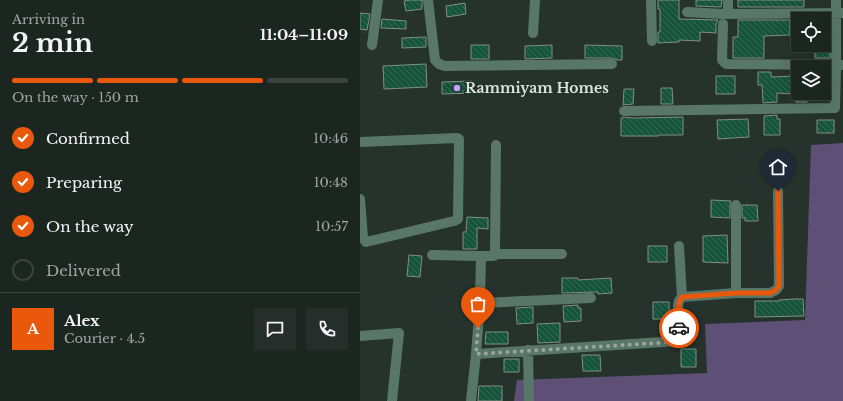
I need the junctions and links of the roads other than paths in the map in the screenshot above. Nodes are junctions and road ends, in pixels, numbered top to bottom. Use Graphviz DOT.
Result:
graph roads {
  1 [pos="378,0"];
  2 [pos="428,0"];
  3 [pos="535,0"];
  4 [pos="651,0"];
  5 [pos="728,0"];
  6 [pos="836,0"];
  7 [pos="687,12"];
  8 [pos="840,13"];
  9 [pos="728,14"];
  10 [pos="723,24"];
  11 [pos="534,33"];
  12 [pos="652,41"];
  13 [pos="372,45"];
  14 [pos="612,64"];
  15 [pos="840,65"];
  16 [pos="839,108"];
  17 [pos="624,111"];
  18 [pos="360,142"];
  19 [pos="496,146"];
  20 [pos="778,191"];
  21 [pos="360,199"];
  22 [pos="736,205"];
  23 [pos="679,246"];
  24 [pos="495,254"];
  25 [pos="562,254"];
  26 [pos="432,255"];
  27 [pos="481,256"];
  28 [pos="736,293"];
  29 [pos="682,297"];
  30 [pos="590,298"];
  31 [pos="480,303"];
  32 [pos="360,336"];
  33 [pos="528,350"];
  34 [pos="476,354"];
  35 [pos="392,401"];
  36 [pos="471,401"];
  37 [pos="529,401"];
  1 -- 13 [label="street"];
  2 -- 14 [label="street"];
  3 -- 11 [label="street"];
  4 -- 12 [label="street"];
  5 -- 9 [label="street"];
  6 -- 8 [label="street"];
  7 -- 9 [label="street"];
  8 -- 9 [label="street"];
  8 -- 15 [label="street"];
  10 -- 15 [label="street"];
  15 -- 16 [label="street"];
  16 -- 17 [label="street"];
  18 -- 21 [label="street"];
  19 -- 24 [label="street"];
  20 -- 28 [label="street"];
  22 -- 28 [label="street"];
  23 -- 29 [label="street"];
  24 -- 25 [label="street"];
  24 -- 27 [label="street"];
  26 -- 27 [label="street"];
  27 -- 31 [label="street"];
  28 -- 29 [label="street"];
  29 -- 33 [label="street"];
  30 -- 31 [label="street"];
  31 -- 34 [label="street"];
  32 -- 35 [label="street"];
  33 -- 34 [label="street"];
  33 -- 37 [label="street"];
  34 -- 36 [label="street"];
}
